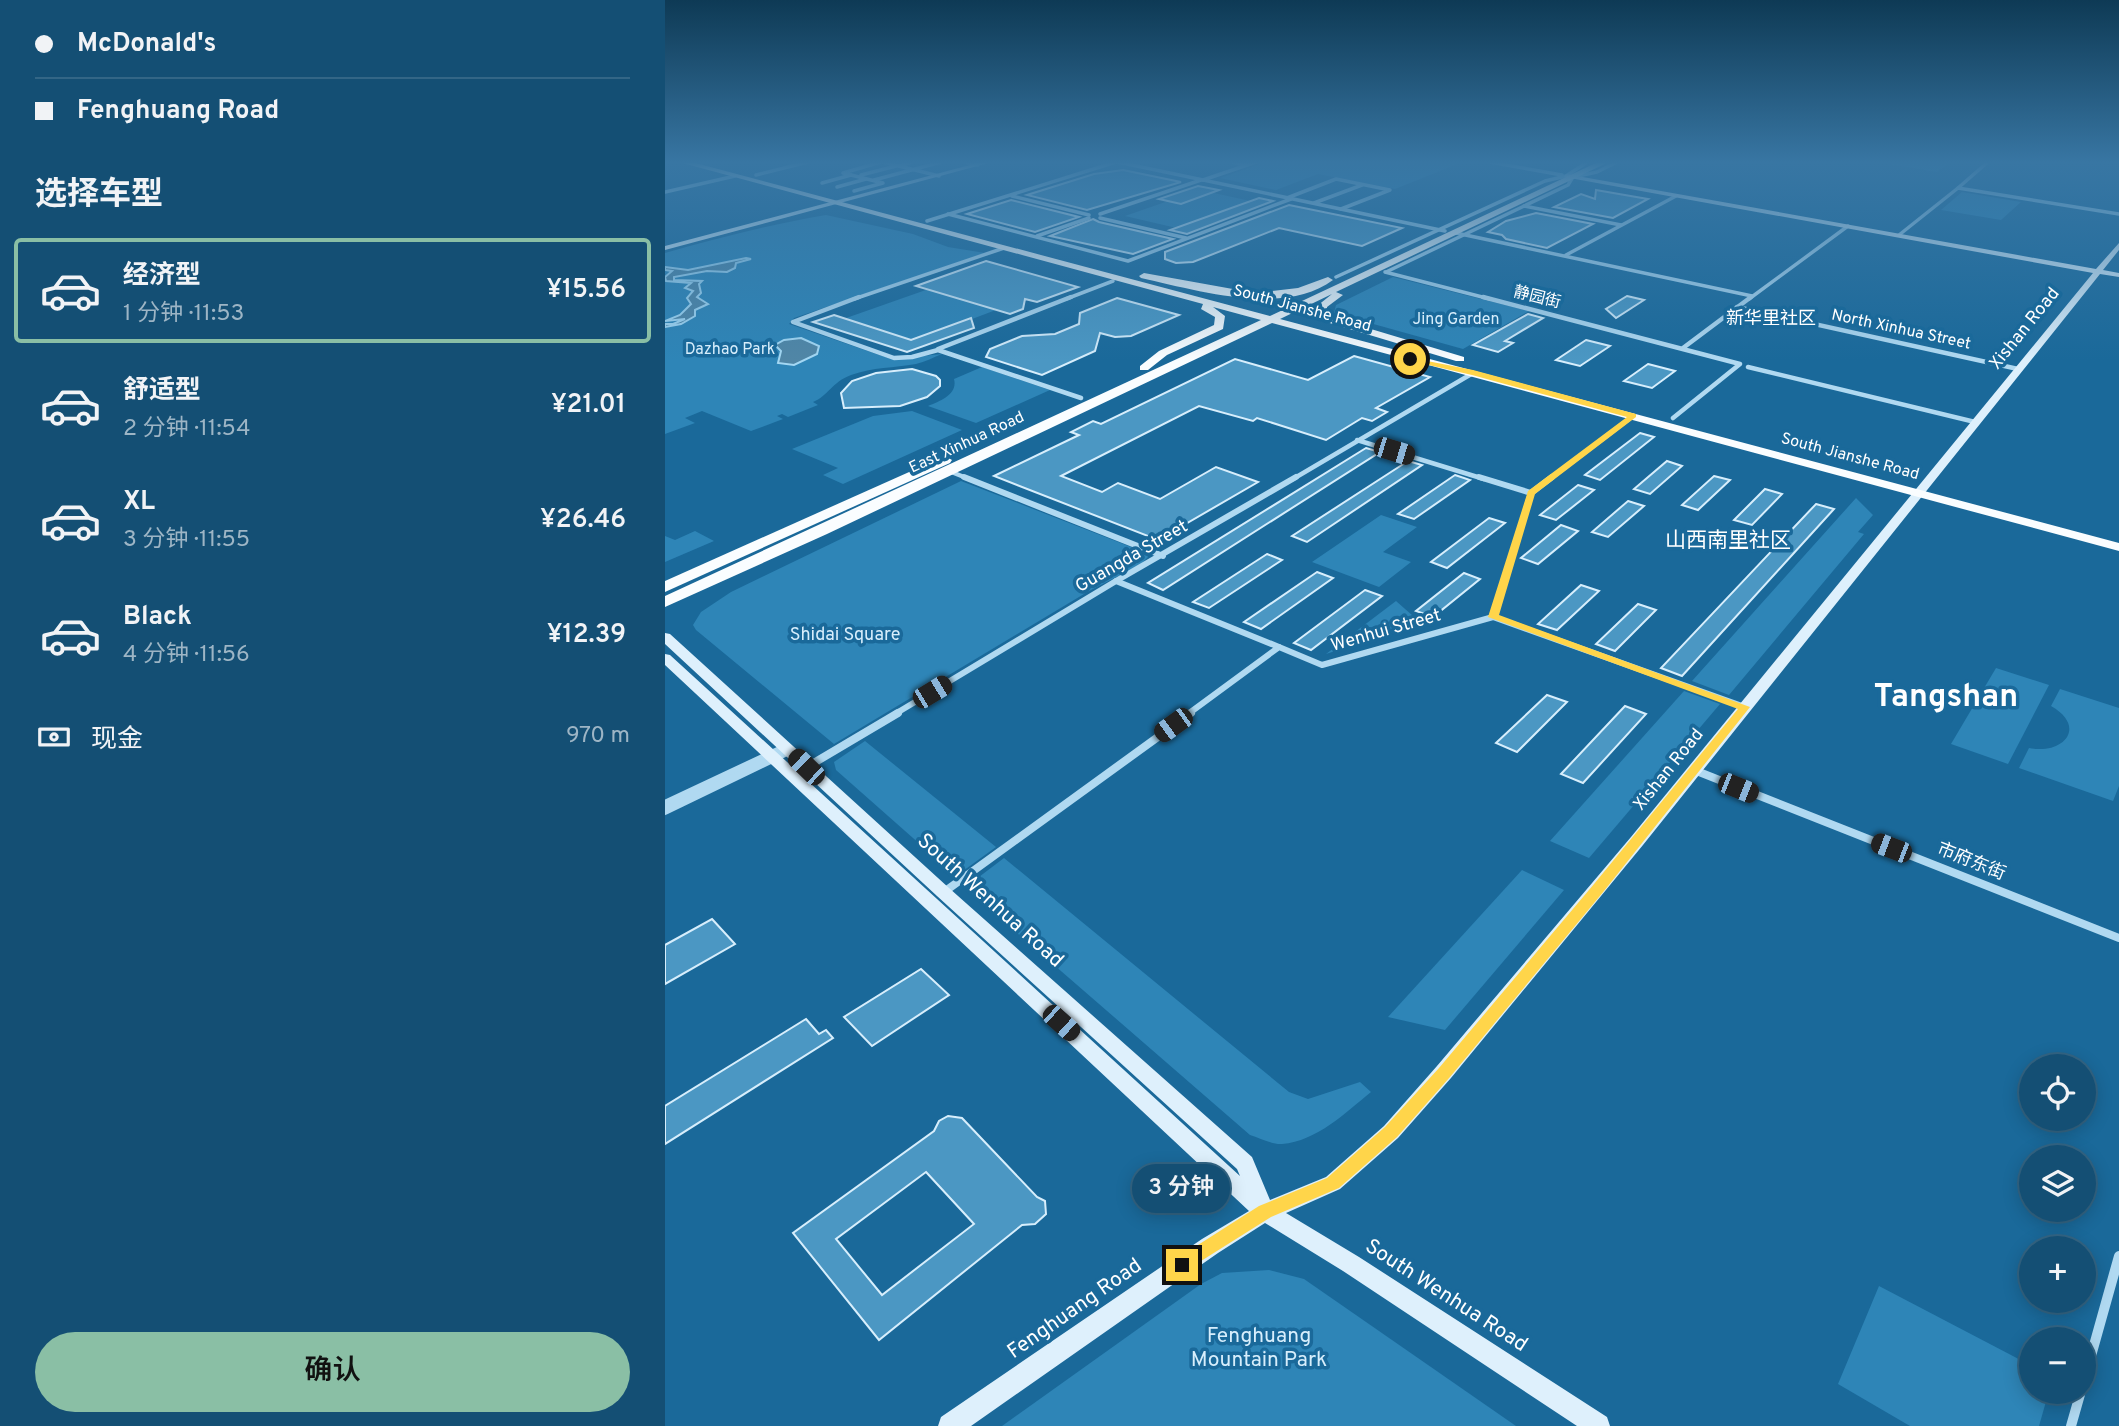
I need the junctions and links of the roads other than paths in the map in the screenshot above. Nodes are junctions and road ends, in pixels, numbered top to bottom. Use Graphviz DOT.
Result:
graph roads {
  1 [pos="742,228"];
  2 [pos="927,228"];
  3 [pos="952,228"];
  4 [pos="999,228"];
  5 [pos="1061,228"];
  6 [pos="1144,228"];
  7 [pos="1215,228"];
  8 [pos="1426,228"];
  9 [pos="1450,228"];
  10 [pos="1472,228"];
  11 [pos="1475,228"];
  12 [pos="1617,228"];
  13 [pos="1846,228"];
  14 [pos="1857,228"];
  15 [pos="1908,228"];
  16 [pos="1442,231"];
  17 [pos="1460,234"];
  18 [pos="1899,235"];
  19 [pos="1035,237"];
  20 [pos="1187,239"];
  21 [pos="2119,245"];
  22 [pos="665,248"];
  23 [pos="1004,248"];
  24 [pos="1565,256"];
  25 [pos="1387,269"];
  26 [pos="1361,271"];
  27 [pos="2098,271"];
  28 [pos="1102,274"];
  29 [pos="1130,275"];
  30 [pos="2119,275"];
  31 [pos="1336,277"];
  32 [pos="1113,281"];
  33 [pos="1752,296"];
  34 [pos="1737,307"];
  35 [pos="1271,315"];
  36 [pos="1683,348"];
  37 [pos="938,349"];
  38 [pos="1429,362"];
  39 [pos="1178,363"];
  40 [pos="1748,366"];
  41 [pos="1470,367"];
  42 [pos="1144,369"];
  43 [pos="2018,369"];
  44 [pos="1081,398"];
  45 [pos="1633,416"];
  46 [pos="1673,418"];
  47 [pos="1975,422"];
  48 [pos="1357,440"];
  49 [pos="949,471"];
  50 [pos="1920,489"];
  51 [pos="1531,493"];
  52 [pos="2119,537"];
  53 [pos="2119,547"];
  54 [pos="1163,556"];
  55 [pos="1116,581"];
  56 [pos="665,587"];
  57 [pos="665,602"];
  58 [pos="1493,617"];
  59 [pos="665,637"];
  60 [pos="1279,647"];
  61 [pos="665,658"];
  62 [pos="1745,707"];
  63 [pos="779,753"];
  64 [pos="806,767"];
  65 [pos="1694,770"];
  66 [pos="665,804"];
  67 [pos="665,811"];
  68 [pos="943,892"];
  69 [pos="2119,938"];
  70 [pos="1265,1212"];
  71 [pos="2119,1256"];
  72 [pos="2096,1338"];
  73 [pos="2077,1404"];
  74 [pos="950,1426"];
  75 [pos="1598,1426"];
  76 [pos="2071,1426"];
  1 -- 22 [label="street"];
  2 -- 23 [label="main road, South Jianshe Road"];
  3 -- 29 [label="main road, South Jianshe Road"];
  4 -- 19 [label="street"];
  5 -- 19 [label="street"];
  6 -- 20 [label="street"];
  7 -- 20 [label="street"];
  8 -- 16 [label="street"];
  9 -- 16 [label="main road"];
  10 -- 17 [label="main road"];
  11 -- 17 [label="street"];
  12 -- 24 [label="street"];
  13 -- 33 [label="street"];
  14 -- 18 [label="street"];
  15 -- 18 [label="street"];
  16 -- 26 [label="main road"];
  16 -- 31 [label="street"];
  17 -- 24 [label="street"];
  17 -- 25 [label="main road"];
  18 -- 27 [label="street"];
  19 -- 20 [label="street"];
  21 -- 27 [label="street, Xishan Road"];
  23 -- 28 [label="main road, South Jianshe Road"];
  23 -- 37 [label="street"];
  24 -- 33 [label="street"];
  25 -- 35 [label="main road"];
  25 -- 36 [label="street, 静园街"];
  25 -- 41 [label="main road"];
  26 -- 31 [label="main road"];
  26 -- 35 [label="main road"];
  27 -- 30 [label="street"];
  27 -- 43 [label="street, Xishan Road"];
  28 -- 32 [label="main road"];
  28 -- 35 [label="main road, South Jianshe Road"];
  29 -- 31 [label="main road"];
  29 -- 35 [label="main road, South Jianshe Road"];
  32 -- 37 [label="street"];
  32 -- 42 [label="main road"];
  33 -- 34 [label="street"];
  34 -- 36 [label="street"];
  34 -- 43 [label="street, North Xinhua Street"];
  35 -- 38 [label="main road, South Jianshe Road"];
  35 -- 39 [label="main road, East Xinhua Road"];
  35 -- 41 [label="main road, South Jianshe Road"];
  35 -- 42 [label="main road, East Xinhua Road"];
  36 -- 46 [label="street, 静园街"];
  37 -- 44 [label="street"];
  38 -- 39 [label="main road"];
  38 -- 41 [label="main road, South Jianshe Road"];
  39 -- 49 [label="main road, East Xinhua Road"];
  40 -- 47 [label="street"];
  41 -- 45 [label="main road, South Jianshe Road"];
  41 -- 46 [label="main road, South Jianshe Road"];
  41 -- 48 [label="street, Guangda Street"];
  42 -- 44 [label="main road, East Xinhua Road"];
  43 -- 47 [label="street, Xishan Road"];
  44 -- 56 [label="main road, East Xinhua Road"];
  45 -- 50 [label="main road, South Jianshe Road"];
  45 -- 51 [label="street"];
  46 -- 50 [label="main road, South Jianshe Road"];
  47 -- 50 [label="street, Xishan Road"];
  48 -- 51 [label="street"];
  48 -- 54 [label="street, Guangda Street"];
  49 -- 54 [label="street"];
  49 -- 57 [label="main road, East Xinhua Road"];
  50 -- 52 [label="main road, South Jianshe Road"];
  50 -- 53 [label="main road, South Jianshe Road"];
  50 -- 62 [label="street, Xishan Road"];
  51 -- 58 [label="street"];
  54 -- 55 [label="street, Guangda Street"];
  55 -- 60 [label="street, Wenhui Street"];
  55 -- 64 [label="street, Guangda Street"];
  58 -- 60 [label="street, Wenhui Street"];
  58 -- 62 [label="street"];
  59 -- 63 [label="street, South Wenhua Road"];
  60 -- 68 [label="street"];
  61 -- 63 [label="street, South Wenhua Road"];
  62 -- 65 [label="street, Xishan Road"];
  63 -- 64 [label="street, South Wenhua Road"];
  63 -- 66 [label="street"];
  63 -- 67 [label="street"];
  63 -- 70 [label="street, South Wenhua Road"];
  64 -- 68 [label="street, South Wenhua Road"];
  65 -- 69 [label="street, 市府东街"];
  65 -- 70 [label="street, Xishan Road"];
  68 -- 70 [label="street, South Wenhua Road"];
  70 -- 74 [label="street, Fenghuang Road"];
  70 -- 75 [label="street, South Wenhua Road"];
  71 -- 72 [label="street"];
  73 -- 76 [label="street"];
}
